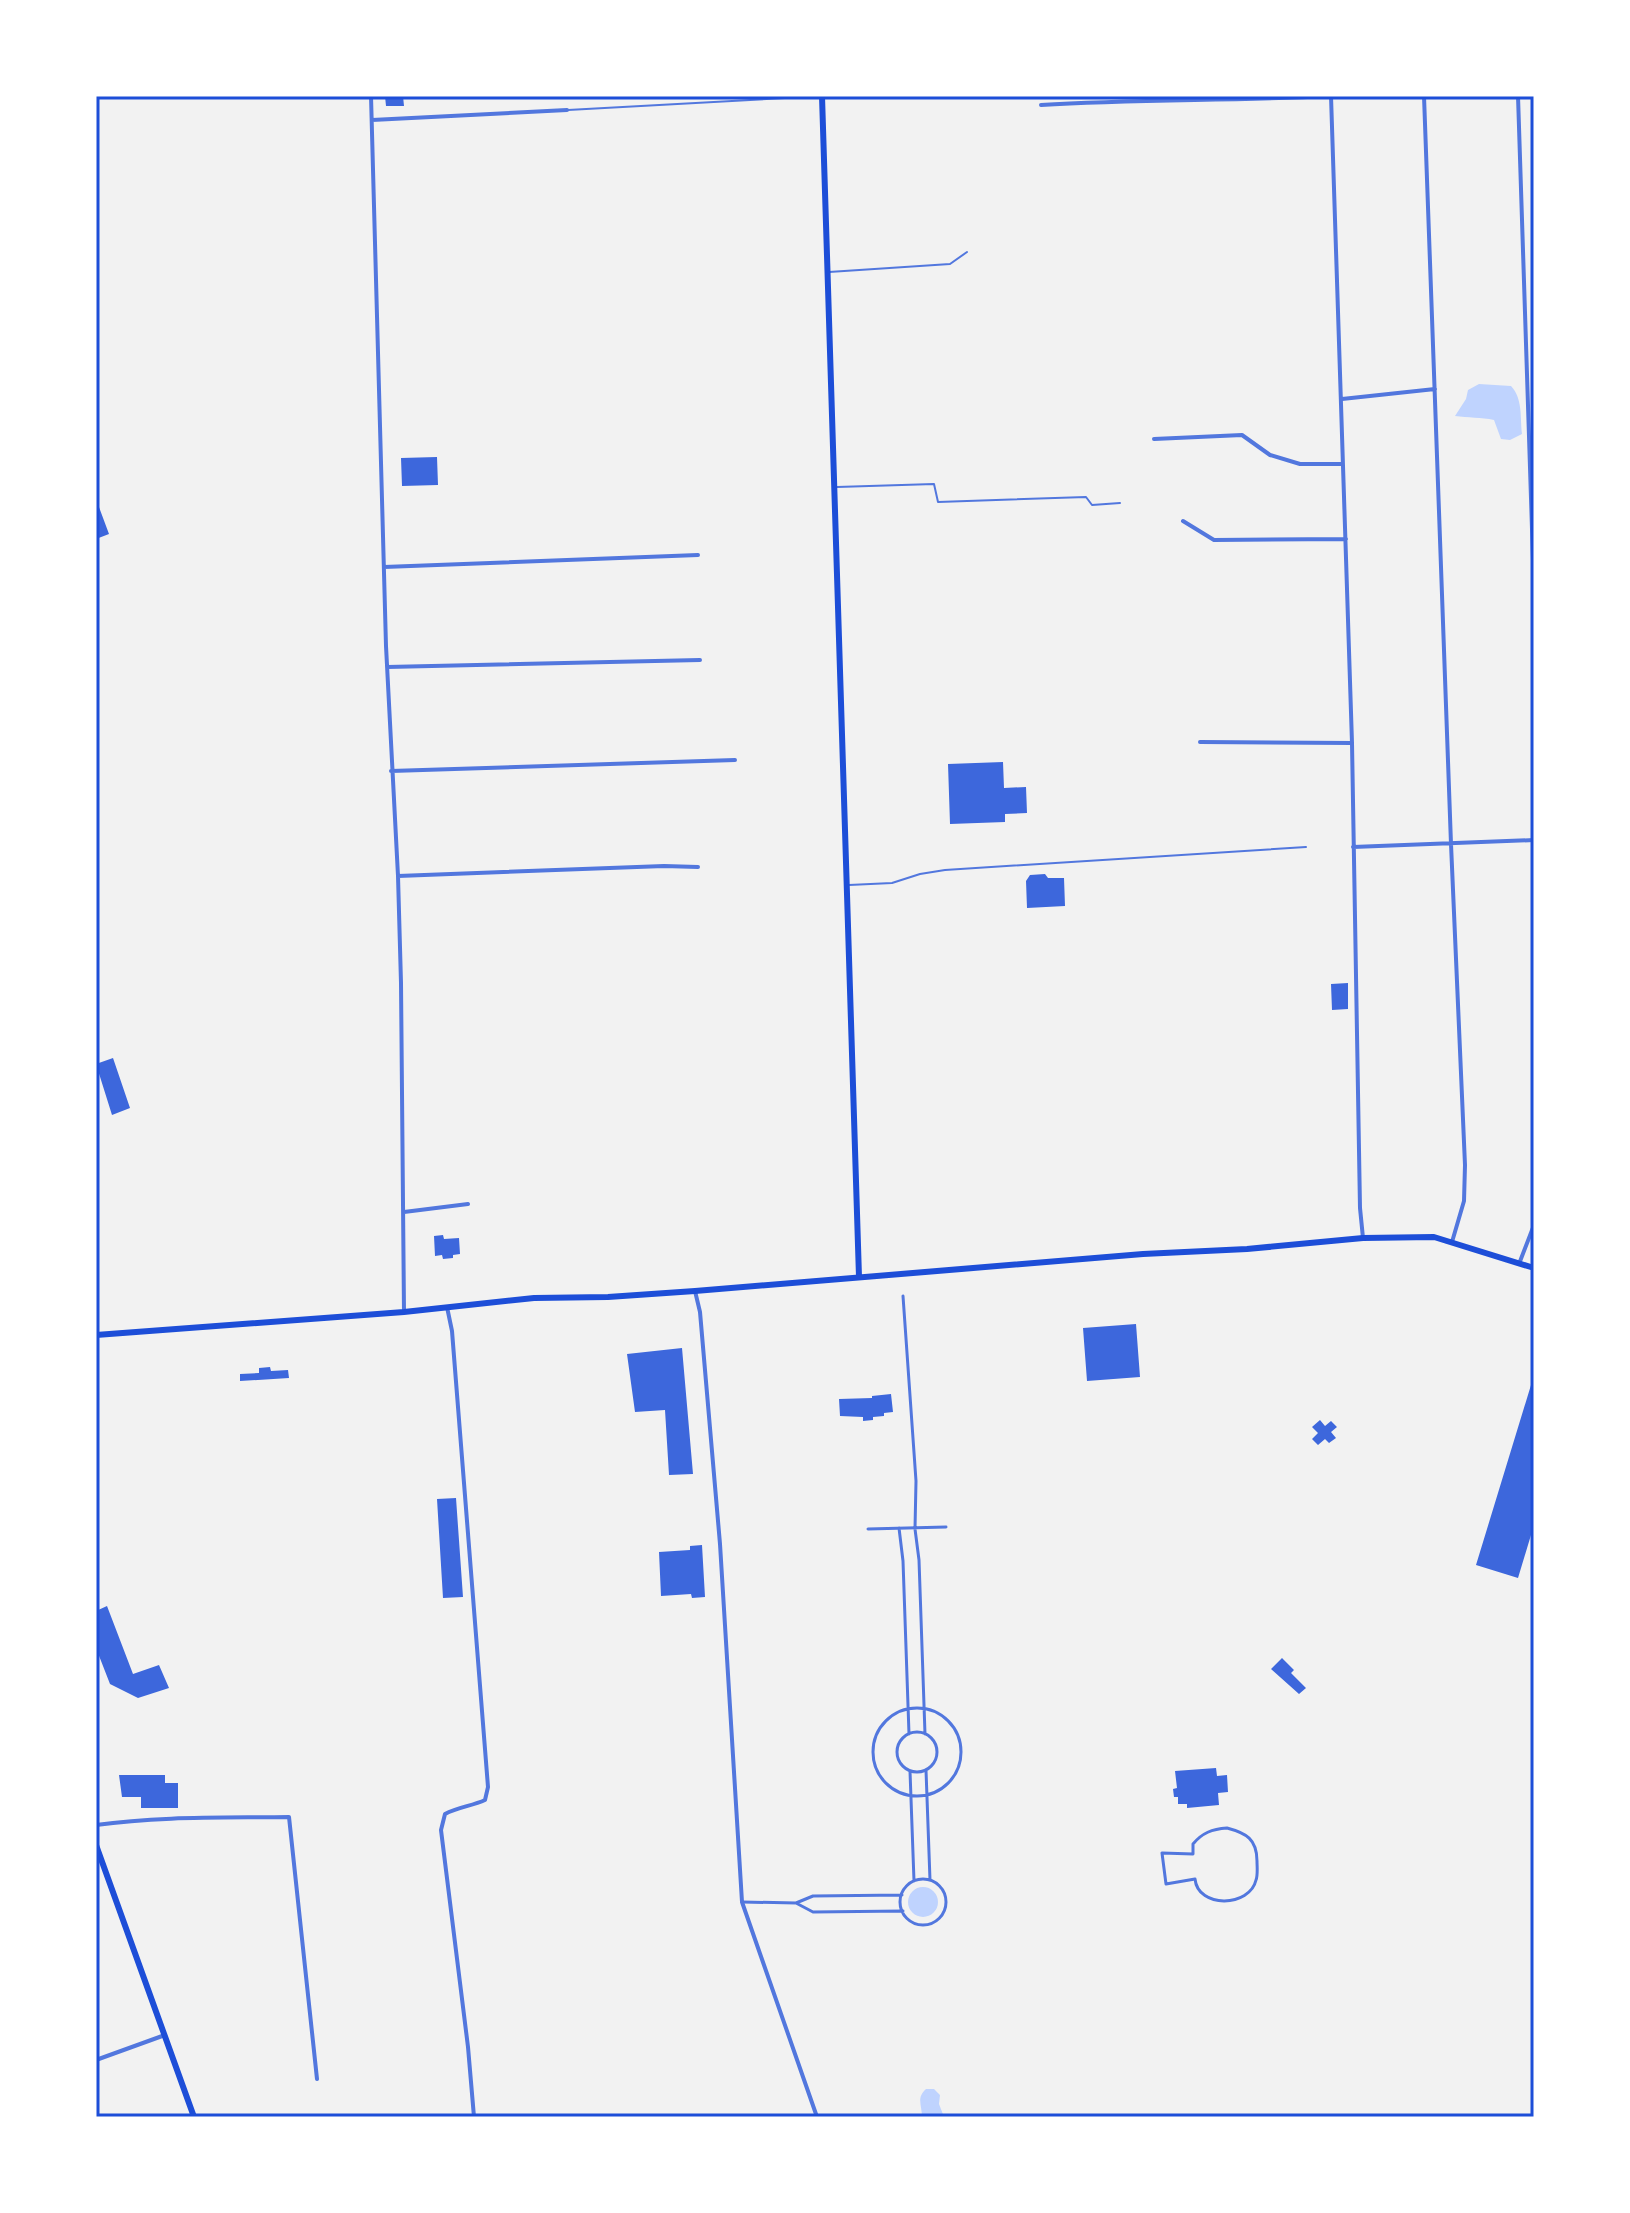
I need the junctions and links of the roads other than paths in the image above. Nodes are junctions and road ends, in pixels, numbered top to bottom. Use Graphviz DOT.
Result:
graph roads {
  1 [pos="371,96"];
  2 [pos="822,96"];
  3 [pos="1330,96"];
  4 [pos="1424,96"];
  5 [pos="1518,96"];
  6 [pos="1041,105"];
  7 [pos="567,110"];
  8 [pos="372,120"];
  9 [pos="967,252"];
  10 [pos="827,272"];
  11 [pos="1531,383"];
  12 [pos="1435,389"];
  13 [pos="1342,400"];
  14 [pos="1154,439"];
  15 [pos="1343,464"];
  16 [pos="835,487"];
  17 [pos="1120,503"];
  18 [pos="1183,521"];
  19 [pos="1346,539"];
  20 [pos="698,555"];
  21 [pos="384,567"];
  22 [pos="1534,591"];
  23 [pos="700,660"];
  24 [pos="387,667"];
  25 [pos="1200,742"];
  26 [pos="1352,743"];
  27 [pos="735,760"];
  28 [pos="391,771"];
  29 [pos="1534,840"];
  30 [pos="1451,844"];
  31 [pos="1306,847"];
  32 [pos="1353,847"];
  33 [pos="698,867"];
  34 [pos="398,876"];
  35 [pos="848,885"];
  36 [pos="468,1204"];
  37 [pos="404,1212"];
  38 [pos="1534,1225"];
  39 [pos="1363,1238"];
  40 [pos="1452,1242"];
  41 [pos="1519,1264"];
  42 [pos="1534,1268"];
  43 [pos="859,1277"];
  44 [pos="695,1291"];
  45 [pos="903,1296"];
  46 [pos="447,1307"];
  47 [pos="404,1312"];
  48 [pos="96,1335"];
  49 [pos="946,1527"];
  50 [pos="899,1528"];
  51 [pos="868,1529"];
  52 [pos="915,1529"];
  53 [pos="908,1709"];
  54 [pos="924,1709"];
  55 [pos="909,1734"];
  56 [pos="925,1734"];
  57 [pos="926,1770"];
  58 [pos="910,1771"];
  59 [pos="927,1795"];
  60 [pos="911,1796"];
  61 [pos="96,1825"];
  62 [pos="96,1845"];
  63 [pos="930,1880"];
  64 [pos="914,1881"];
  65 [pos="1196,1887"];
  66 [pos="902,1895"];
  67 [pos="742,1902"];
  68 [pos="796,1903"];
  69 [pos="903,1911"];
  70 [pos="165,2035"];
  71 [pos="96,2060"];
  72 [pos="317,2079"];
  73 [pos="194,2117"];
  74 [pos="474,2117"];
  75 [pos="817,2117"];
  1 -- 8 [label="street"];
  2 -- 7 [label="lane"];
  2 -- 10 [label="main road"];
  3 -- 6 [label="street"];
  3 -- 13 [label="street"];
  4 -- 12 [label="street"];
  5 -- 11 [label="street"];
  7 -- 8 [label="street"];
  8 -- 21 [label="street"];
  9 -- 10 [label="lane"];
  10 -- 16 [label="main road"];
  11 -- 22 [label="street"];
  12 -- 13 [label="street"];
  12 -- 30 [label="street"];
  13 -- 15 [label="street"];
  14 -- 15 [label="street"];
  15 -- 19 [label="street"];
  16 -- 17 [label="lane"];
  16 -- 35 [label="main road"];
  18 -- 19 [label="street"];
  19 -- 26 [label="street"];
  20 -- 21 [label="street"];
  21 -- 24 [label="street"];
  23 -- 24 [label="street"];
  24 -- 28 [label="street"];
  25 -- 26 [label="street"];
  26 -- 32 [label="street"];
  27 -- 28 [label="street"];
  28 -- 34 [label="street"];
  29 -- 30 [label="street"];
  30 -- 32 [label="street"];
  30 -- 40 [label="street"];
  31 -- 35 [label="lane"];
  32 -- 39 [label="street"];
  33 -- 34 [label="street"];
  34 -- 37 [label="street"];
  35 -- 43 [label="main road"];
  36 -- 37 [label="street"];
  37 -- 47 [label="street"];
  38 -- 41 [label="street"];
  39 -- 40 [label="main road"];
  39 -- 43 [label="main road"];
  40 -- 41 [label="main road"];
  41 -- 42 [label="main road"];
  43 -- 44 [label="main road"];
  44 -- 46 [label="main road"];
  44 -- 67 [label="street"];
  45 -- 52 [label="street"];
  46 -- 47 [label="main road"];
  46 -- 74 [label="street"];
  47 -- 48 [label="main road"];
  49 -- 52 [label="street"];
  50 -- 51 [label="street"];
  50 -- 52 [label="street"];
  50 -- 53 [label="street"];
  52 -- 54 [label="street"];
  53 -- 54 [label="street"];
  53 -- 55 [label="street"];
  53 -- 60 [label="street"];
  54 -- 56 [label="street"];
  54 -- 59 [label="street"];
  55 -- 56 [label="street"];
  55 -- 58 [label="street"];
  56 -- 57 [label="street"];
  57 -- 58 [label="street"];
  57 -- 59 [label="street"];
  58 -- 60 [label="street"];
  59 -- 60 [label="street"];
  59 -- 63 [label="street"];
  60 -- 64 [label="street"];
  61 -- 72 [label="street"];
  62 -- 70 [label="main road"];
  63 -- 64 [label="street"];
  63 -- 69 [label="street"];
  64 -- 66 [label="street"];
  65 -- 65 [label="street"];
  66 -- 68 [label="street"];
  66 -- 69 [label="street"];
  67 -- 68 [label="street"];
  67 -- 75 [label="street"];
  68 -- 69 [label="street"];
  70 -- 71 [label="street"];
  70 -- 73 [label="main road"];
}
